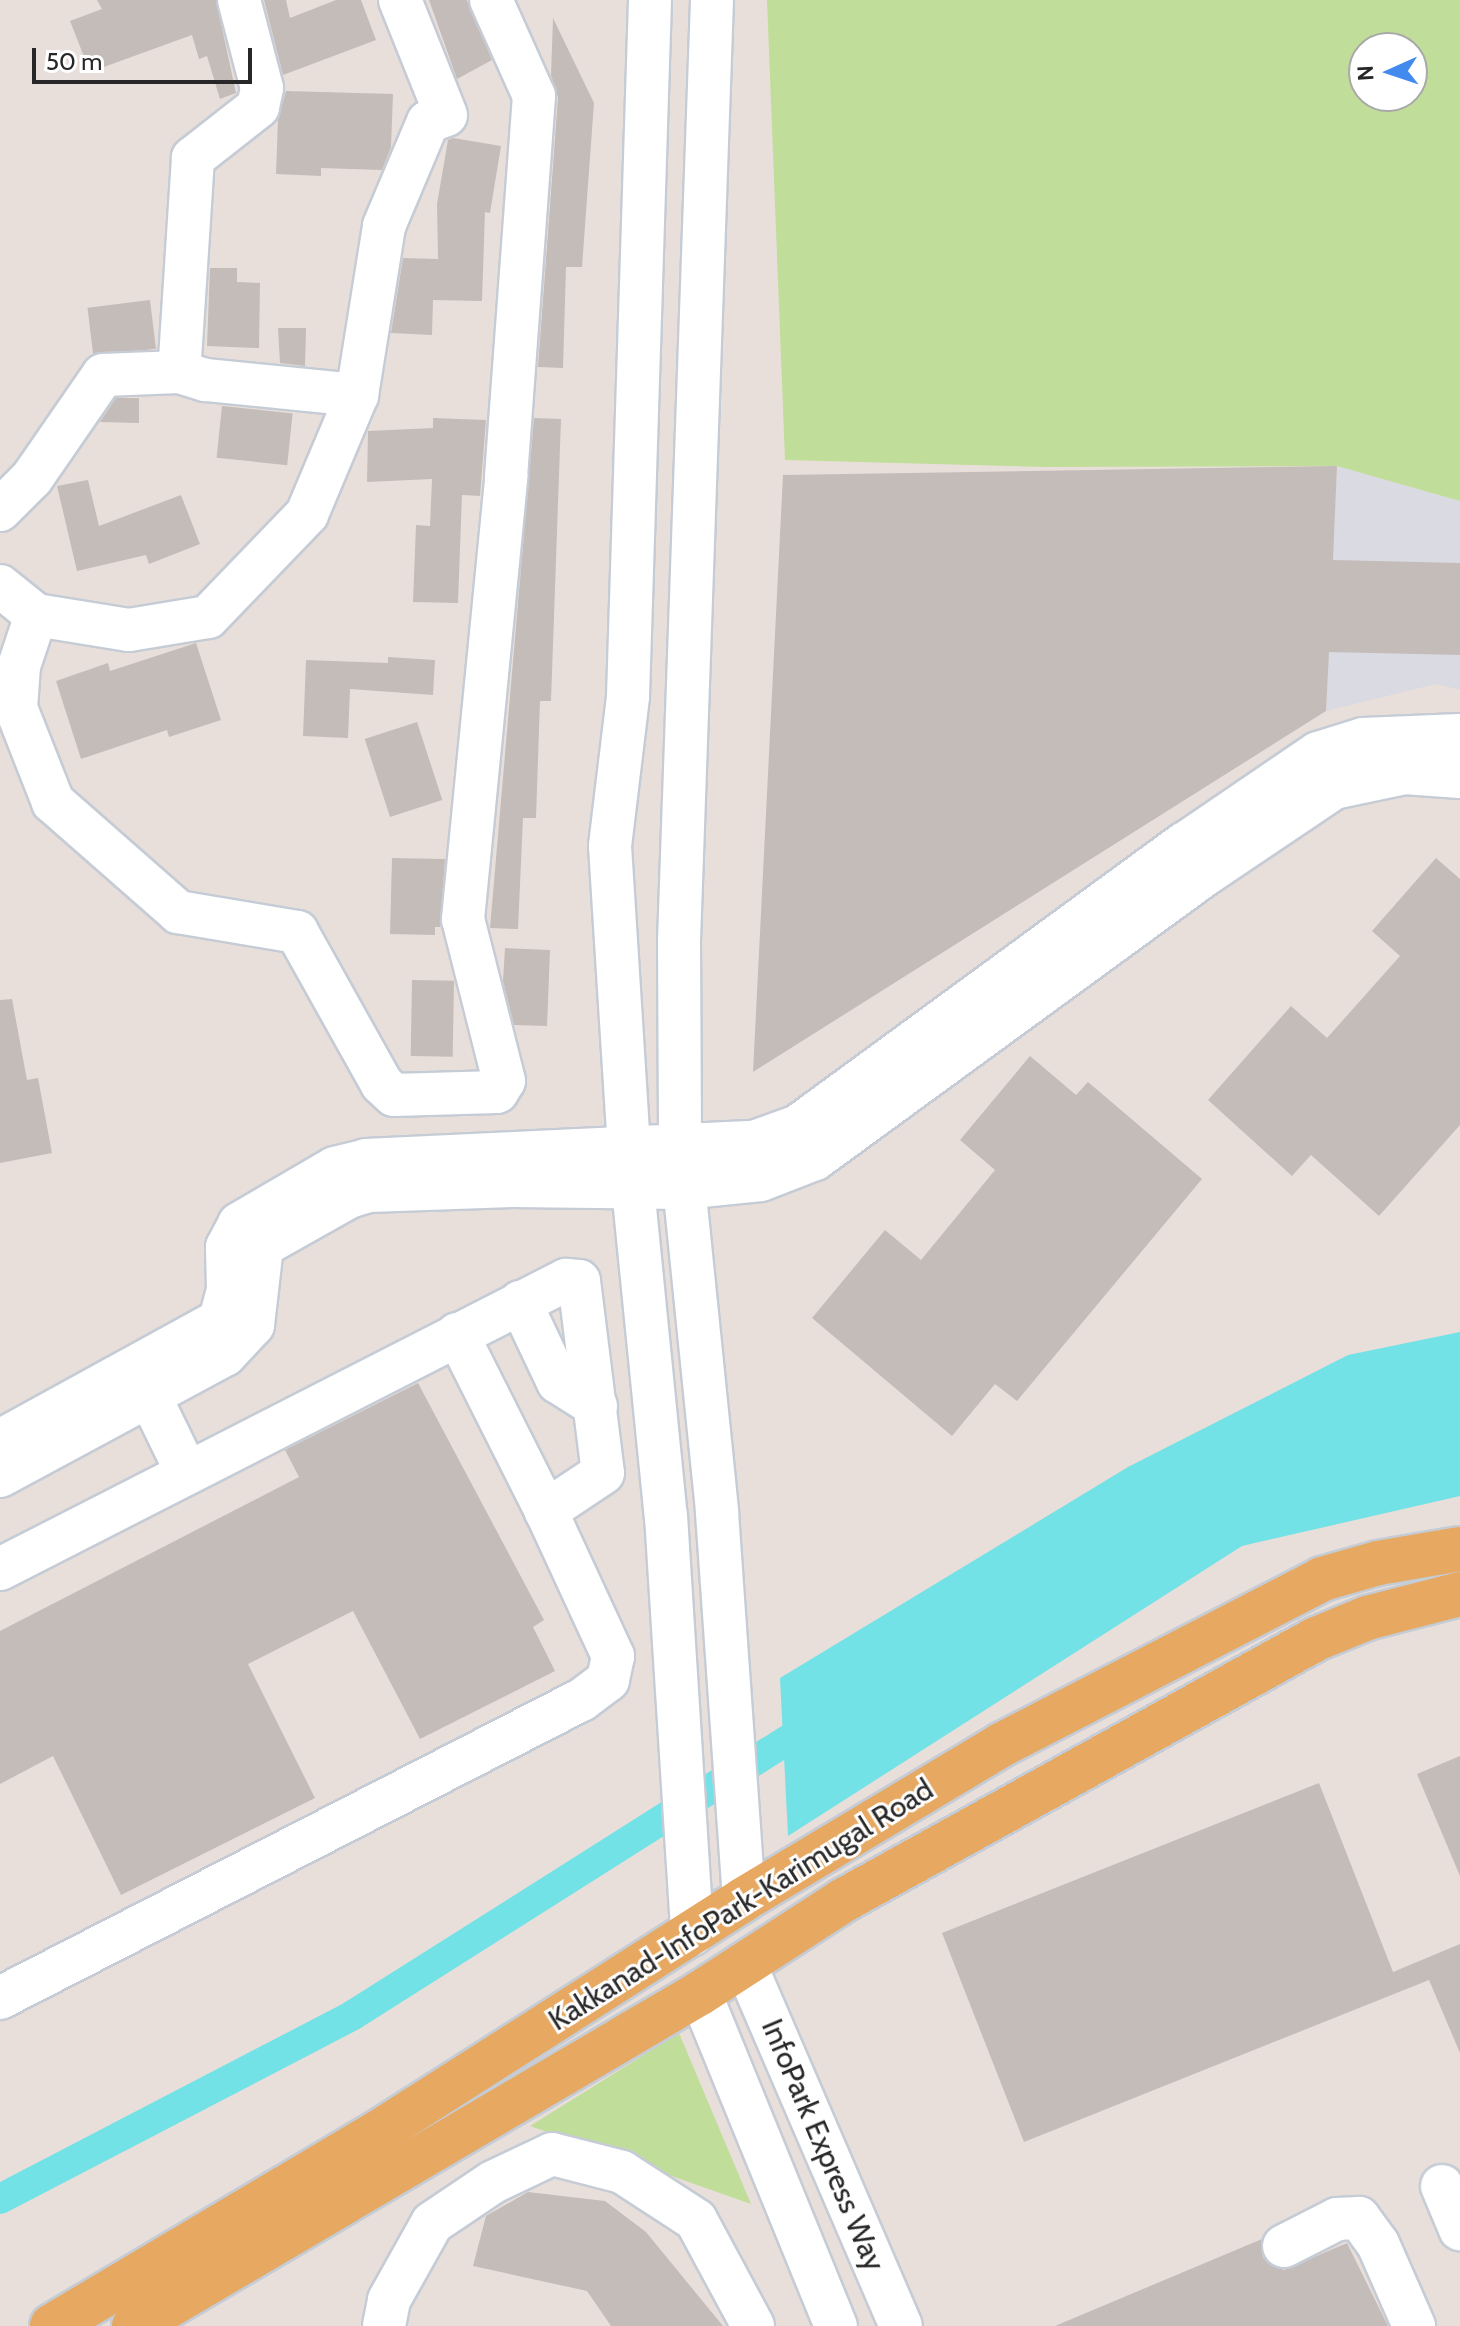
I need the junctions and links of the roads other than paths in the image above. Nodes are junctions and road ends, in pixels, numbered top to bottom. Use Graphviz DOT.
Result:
graph roads {
  1 [pos="239,0"];
  2 [pos="400,0"];
  3 [pos="491,0"];
  4 [pos="650,0"];
  5 [pos="712,0"];
  6 [pos="179,372"];
  7 [pos="357,395"];
  8 [pos="0,510"];
  9 [pos="0,586"];
  10 [pos="36,615"];
  11 [pos="1460,735"];
  12 [pos="1460,777"];
  13 [pos="1132,904"];
  14 [pos="680,1146"];
  15 [pos="629,1148"];
  16 [pos="682,1188"];
  17 [pos="633,1190"];
  18 [pos="520,1302"];
  19 [pos="457,1334"];
  20 [pos="143,1382"];
  21 [pos="596,1406"];
  22 [pos="0,1441"];
  23 [pos="186,1471"];
  24 [pos="0,1476"];
  25 [pos="546,1511"];
  26 [pos="1460,1549"];
  27 [pos="0,1569"];
  28 [pos="1460,1594"];
  29 [pos="743,1878"];
  30 [pos="692,1934"];
  31 [pos="745,1964"];
  32 [pos="700,1993"];
  33 [pos="0,1998"];
  34 [pos="1442,2186"];
  35 [pos="1460,2229"];
  36 [pos="1284,2246"];
  37 [pos="52,2326"];
  38 [pos="134,2326"];
  39 [pos="384,2326"];
  40 [pos="753,2326"];
  41 [pos="836,2326"];
  42 [pos="901,2326"];
  43 [pos="1414,2326"];
  1 -- 6 [label="street"];
  2 -- 7 [label="street"];
  3 -- 10 [label="street"];
  4 -- 15 [label="street"];
  5 -- 14 [label="street"];
  6 -- 7 [label="street"];
  6 -- 8 [label="street"];
  7 -- 10 [label="street"];
  9 -- 10 [label="street"];
  11 -- 13 [label="street"];
  12 -- 13 [label="street"];
  13 -- 14 [label="street"];
  13 -- 16 [label="street"];
  14 -- 15 [label="street"];
  14 -- 16 [label="street"];
  15 -- 17 [label="street"];
  15 -- 20 [label="street"];
  16 -- 17 [label="street"];
  16 -- 29 [label="street"];
  17 -- 20 [label="street"];
  17 -- 30 [label="street"];
  18 -- 19 [label="street"];
  18 -- 21 [label="street"];
  18 -- 21 [label="street"];
  19 -- 23 [label="street"];
  19 -- 25 [label="street"];
  20 -- 22 [label="street"];
  20 -- 23 [label="street"];
  20 -- 24 [label="street"];
  21 -- 25 [label="street"];
  23 -- 27 [label="street"];
  25 -- 33 [label="street"];
  26 -- 29 [label="main road, Kakkanad-InfoPark-Karimugal Road"];
  28 -- 31 [label="main road, Kakkanad-InfoPark-Karimugal Road"];
  29 -- 30 [label="main road, Kakkanad-InfoPark-Karimugal Road"];
  30 -- 37 [label="main road, Kakkanad-InfoPark-Karimugal Road"];
  31 -- 32 [label="main road, Kakkanad-InfoPark-Karimugal Road"];
  31 -- 42 [label="street, InfoPark Express Way"];
  32 -- 38 [label="main road, Kakkanad-InfoPark-Karimugal Road"];
  32 -- 41 [label="street, InfoPark Express Way"];
  34 -- 35 [label="street"];
  36 -- 43 [label="street"];
  39 -- 40 [label="street"];
}
